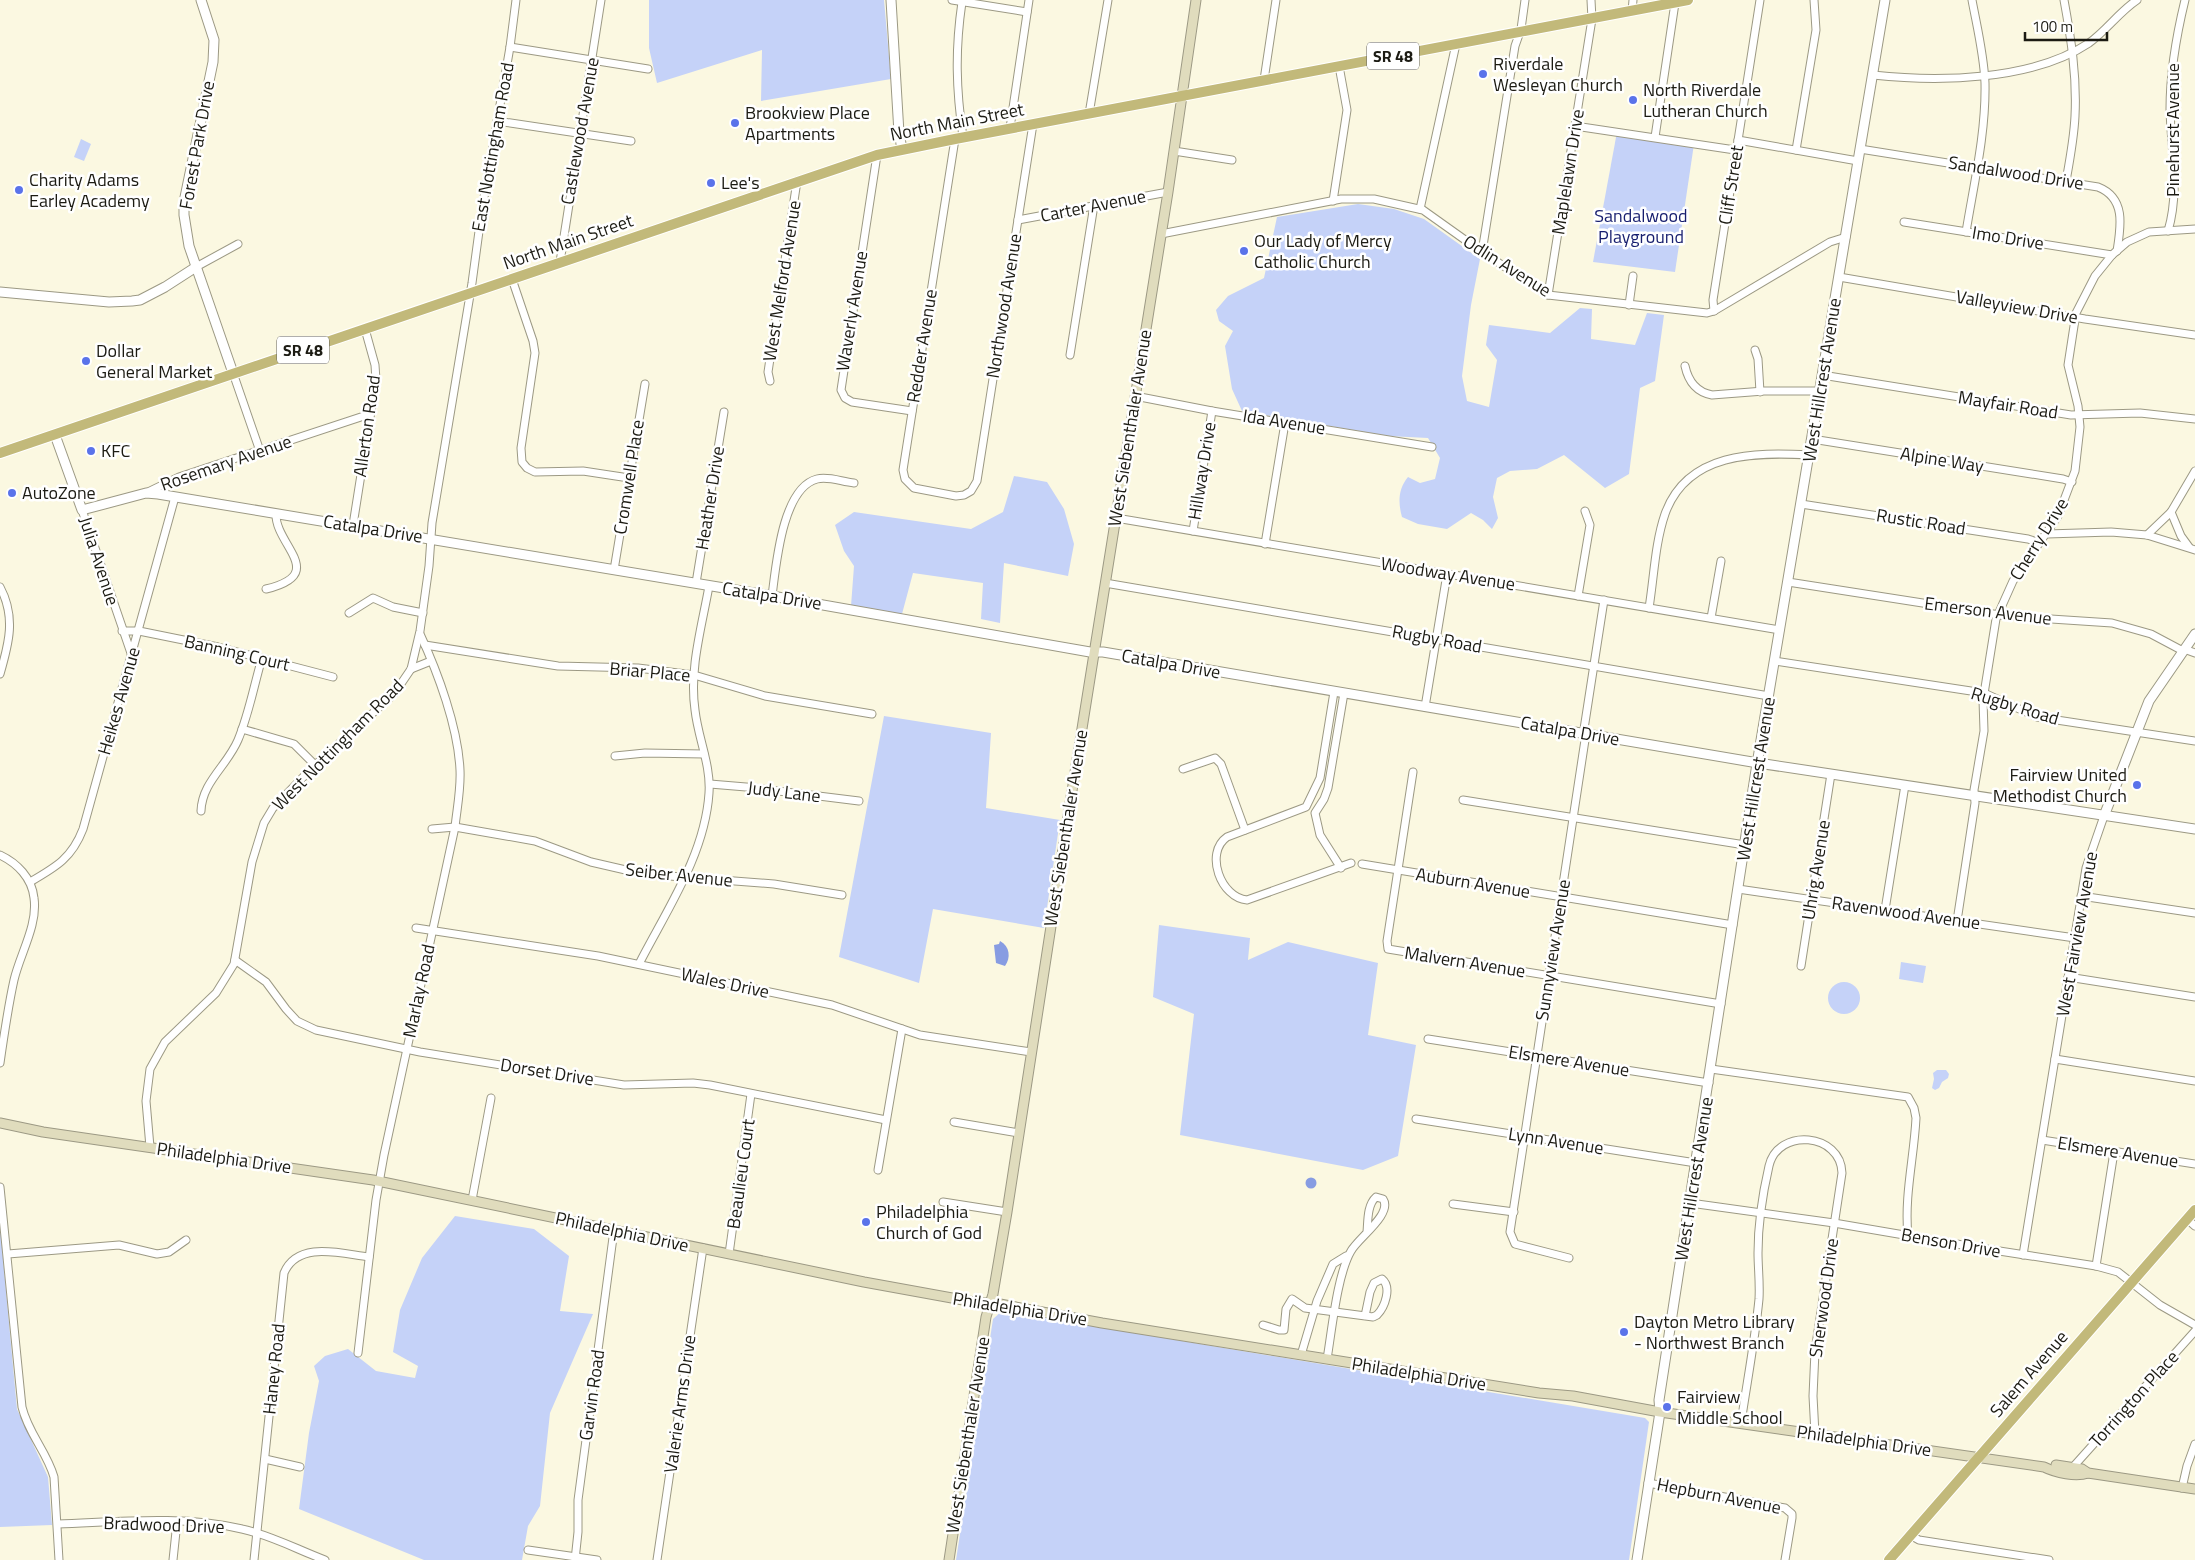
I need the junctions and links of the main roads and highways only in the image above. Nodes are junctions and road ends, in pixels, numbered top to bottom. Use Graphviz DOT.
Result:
graph roads {
  1 [pos="1196,0"];
  2 [pos="1688,0"];
  3 [pos="1182,96"];
  4 [pos="0,453"];
  5 [pos="0,1123"];
  6 [pos="2195,1210"];
  7 [pos="2191,1222"];
  8 [pos="990,1303"];
  9 [pos="1979,1457"];
  10 [pos="2044,1467"];
  11 [pos="2088,1473"];
  12 [pos="2195,1490"];
  13 [pos="949,1560"];
  14 [pos="1889,1560"];
  1 -- 3 [label="main road, West Siebenthaler Avenue"];
  2 -- 3 [label="main road, North Main Street / SR 48"];
  3 -- 4 [label="main road, North Main Street / SR 48"];
  3 -- 8 [label="main road, West Siebenthaler Avenue"];
  5 -- 8 [label="main road, Philadelphia Drive"];
  6 -- 7 [label="main road, Salem Avenue"];
  7 -- 9 [label="main road, Salem Avenue"];
  8 -- 9 [label="main road, Philadelphia Drive"];
  8 -- 13 [label="main road, West Siebenthaler Avenue"];
  9 -- 10 [label="main road, Philadelphia Drive"];
  9 -- 14 [label="main road, Salem Avenue"];
  10 -- 11 [label="main road, Philadelphia Drive"];
  10 -- 11 [label="main road, Philadelphia Drive"];
  11 -- 12 [label="main road, Philadelphia Drive"];
}
